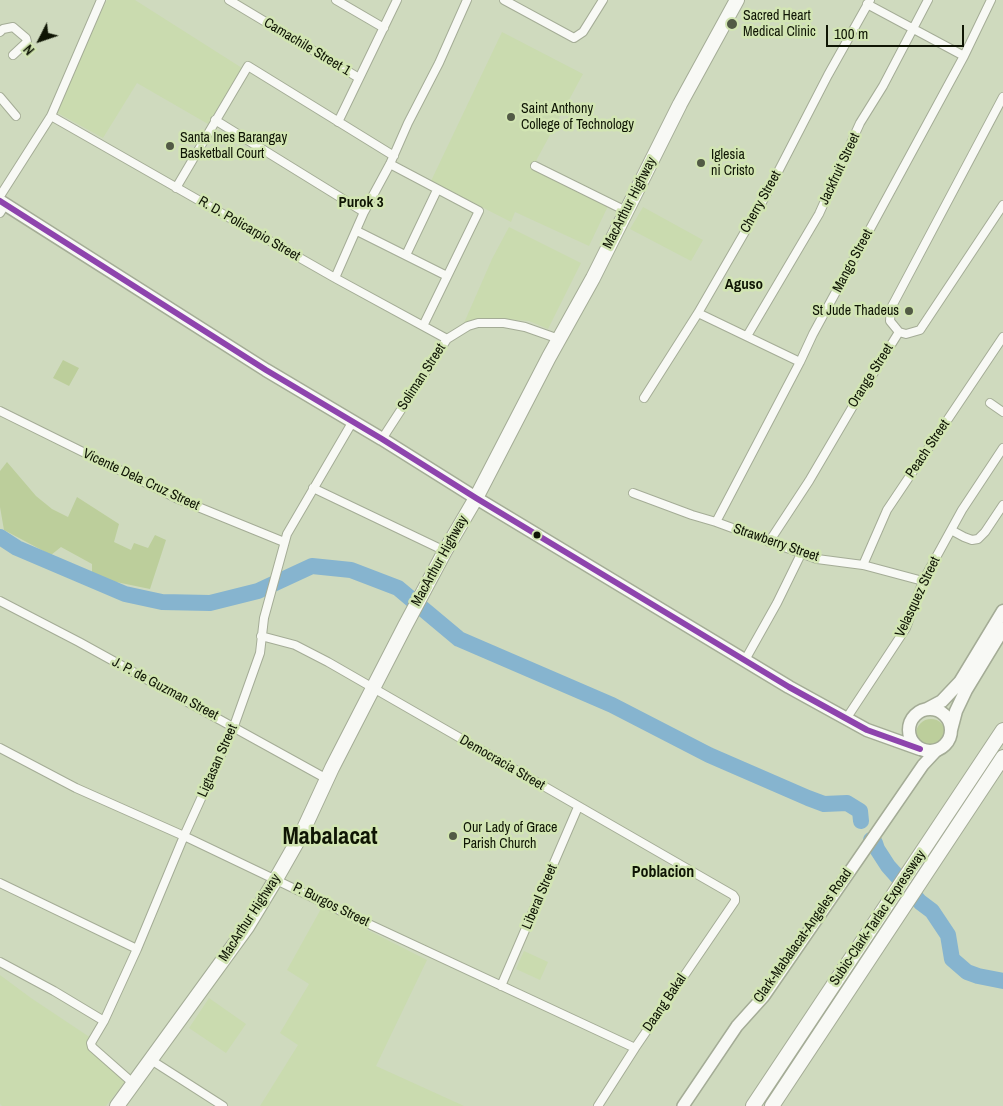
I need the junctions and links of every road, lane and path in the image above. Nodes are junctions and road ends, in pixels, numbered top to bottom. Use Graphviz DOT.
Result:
graph roads {
  1 [pos="101,0"];
  2 [pos="229,0"];
  3 [pos="337,0"];
  4 [pos="397,0"];
  5 [pos="504,0"];
  6 [pos="737,0"];
  7 [pos="928,0"];
  8 [pos="992,0"];
  9 [pos="464,1"];
  10 [pos="599,2"];
  11 [pos="868,2"];
  12 [pos="384,28"];
  13 [pos="913,28"];
  14 [pos="0,32"];
  15 [pos="12,55"];
  16 [pos="964,56"];
  17 [pos="359,78"];
  18 [pos="0,97"];
  19 [pos="1003,97"];
  20 [pos="16,116"];
  21 [pos="51,116"];
  22 [pos="215,120"];
  23 [pos="338,122"];
  24 [pos="394,156"];
  25 [pos="390,164"];
  26 [pos="535,166"];
  27 [pos="176,188"];
  28 [pos="437,190"];
  29 [pos="1,204"];
  30 [pos="1003,205"];
  31 [pos="626,211"];
  32 [pos="364,212"];
  33 [pos="357,231"];
  34 [pos="406,255"];
  35 [pos="447,276"];
  36 [pos="335,278"];
  37 [pos="698,313"];
  38 [pos="423,326"];
  39 [pos="899,332"];
  40 [pos="747,336"];
  41 [pos="1003,337"];
  42 [pos="447,339"];
  43 [pos="559,339"];
  44 [pos="800,362"];
  45 [pos="644,398"];
  46 [pos="990,403"];
  47 [pos="0,411"];
  48 [pos="1003,412"];
  49 [pos="352,422"];
  50 [pos="382,439"];
  51 [pos="1003,448"];
  52 [pos="313,488"];
  53 [pos="633,492"];
  54 [pos="476,498"];
  55 [pos="1003,505"];
  56 [pos="716,522"];
  57 [pos="951,530"];
  58 [pos="284,542"];
  59 [pos="769,542"];
  60 [pos="445,551"];
  61 [pos="801,554"];
  62 [pos="863,566"];
  63 [pos="922,581"];
  64 [pos="0,602"];
  65 [pos="1003,611"];
  66 [pos="1003,629"];
  67 [pos="262,636"];
  68 [pos="745,660"];
  69 [pos="373,689"];
  70 [pos="927,709"];
  71 [pos="846,719"];
  72 [pos="910,722"];
  73 [pos="234,726"];
  74 [pos="951,730"];
  75 [pos="1003,730"];
  76 [pos="882,735"];
  77 [pos="0,748"];
  78 [pos="922,750"];
  79 [pos="937,750"];
  80 [pos="1003,757"];
  81 [pos="921,768"];
  82 [pos="328,779"];
  83 [pos="578,807"];
  84 [pos="184,836"];
  85 [pos="276,879"];
  86 [pos="0,884"];
  87 [pos="735,901"];
  88 [pos="137,949"];
  89 [pos="0,962"];
  90 [pos="501,986"];
  91 [pos="104,1021"];
  92 [pos="635,1048"];
  93 [pos="151,1060"];
  94 [pos="134,1084"];
  95 [pos="117,1106"];
  96 [pos="222,1106"];
  97 [pos="598,1106"];
  98 [pos="683,1106"];
  99 [pos="753,1106"];
  100 [pos="772,1106"];
  1 -- 21 [label="street"];
  2 -- 17 [label="street, Camachile Street 1"];
  3 -- 12 [label="street"];
  4 -- 12 [label="street"];
  5 -- 10 [label="street"];
  6 -- 31 [label="highway, MacArthur Highway"];
  7 -- 13 [label="street, Jackfruit Street"];
  8 -- 16 [label="street, Mango Street"];
  9 -- 24 [label="street"];
  11 -- 13 [label="street"];
  11 -- 37 [label="street, Cherry Street"];
  12 -- 17 [label="street"];
  13 -- 16 [label="street"];
  13 -- 40 [label="street, Jackfruit Street"];
  14 -- 15 [label="street"];
  16 -- 44 [label="street, Mango Street"];
  17 -- 23 [label="street"];
  18 -- 20 [label="street"];
  19 -- 39 [label="street"];
  21 -- 27 [label="street, R. D. Policarpio Street"];
  21 -- 29 [label="street"];
  22 -- 23 [label="street"];
  22 -- 27 [label="street"];
  22 -- 32 [label="street"];
  23 -- 24 [label="street"];
  24 -- 25 [label="street"];
  25 -- 28 [label="street"];
  25 -- 32 [label="street"];
  26 -- 31 [label="street"];
  27 -- 36 [label="street, R. D. Policarpio Street"];
  28 -- 34 [label="street"];
  28 -- 35 [label="street"];
  29 -- 49 [label="main road"];
  30 -- 39 [label="street, Orange Street"];
  31 -- 43 [label="highway, MacArthur Highway"];
  32 -- 33 [label="street"];
  33 -- 34 [label="street"];
  33 -- 36 [label="street"];
  34 -- 35 [label="street"];
  35 -- 38 [label="street"];
  36 -- 38 [label="street, R. D. Policarpio Street"];
  37 -- 40 [label="street"];
  37 -- 45 [label="street, Cherry Street"];
  38 -- 42 [label="street, R. D. Policarpio Street"];
  39 -- 59 [label="street, Orange Street"];
  40 -- 44 [label="street"];
  41 -- 62 [label="street, Peach Street"];
  42 -- 43 [label="street, Soliman Street"];
  42 -- 50 [label="street, Soliman Street"];
  43 -- 54 [label="highway, MacArthur Highway"];
  44 -- 56 [label="street, Mango Street"];
  46 -- 48 [label="street"];
  47 -- 58 [label="street, Vicente Dela Cruz Street"];
  49 -- 50 [label="main road"];
  49 -- 52 [label="street, Ligtasan Street"];
  50 -- 54 [label="main road"];
  51 -- 57 [label="street, Velasquez Street"];
  52 -- 58 [label="street, Ligtasan Street"];
  52 -- 60 [label="street"];
  53 -- 56 [label="street, Strawberry Street"];
  54 -- 60 [label="highway, MacArthur Highway"];
  54 -- 68 [label="main road"];
  55 -- 57 [label="street"];
  56 -- 59 [label="street, Strawberry Street"];
  57 -- 63 [label="street, Velasquez Street"];
  58 -- 67 [label="street, Ligtasan Street"];
  59 -- 61 [label="street, Strawberry Street"];
  60 -- 69 [label="highway, MacArthur Highway"];
  61 -- 62 [label="street, Strawberry Street"];
  61 -- 68 [label="street"];
  62 -- 63 [label="street, Strawberry Street"];
  63 -- 71 [label="street, Velasquez Street"];
  64 -- 73 [label="street, J. P. de Guzman Street"];
  65 -- 70 [label="main road"];
  66 -- 74 [label="main road"];
  67 -- 69 [label="street, Democracia Street"];
  67 -- 73 [label="street, Ligtasan Street"];
  68 -- 71 [label="main road"];
  69 -- 82 [label="highway, MacArthur Highway"];
  69 -- 83 [label="street, Democracia Street"];
  70 -- 72 [label="main road"];
  70 -- 74 [label="main road"];
  71 -- 76 [label="main road"];
  72 -- 76 [label="main road"];
  72 -- 78 [label="main road"];
  73 -- 82 [label="street, J. P. de Guzman Street"];
  73 -- 84 [label="street, Ligtasan Street"];
  74 -- 79 [label="main road"];
  75 -- 99 [label="highway, Subic-Clark-Tarlac Expressway"];
  76 -- 78 [label="main road"];
  77 -- 84 [label="street, P. Burgos Street"];
  78 -- 79 [label="main road"];
  78 -- 81 [label="street"];
  79 -- 81 [label="street, Clark-Mabalacat-Angeles Road"];
  80 -- 100 [label="highway, Subic-Clark-Tarlac Expressway"];
  81 -- 98 [label="street, Clark-Mabalacat-Angeles Road"];
  82 -- 85 [label="highway, MacArthur Highway"];
  83 -- 87 [label="street, Democracia Street"];
  83 -- 90 [label="street, Liberal Street"];
  84 -- 85 [label="street, P. Burgos Street"];
  84 -- 88 [label="street, Ligtasan Street"];
  85 -- 90 [label="street, P. Burgos Street"];
  85 -- 93 [label="highway, MacArthur Highway"];
  86 -- 88 [label="street"];
  87 -- 92 [label="street, Daang Bakal"];
  88 -- 91 [label="street, Ligtasan Street"];
  89 -- 91 [label="street"];
  90 -- 92 [label="street, P. Burgos Street"];
  91 -- 94 [label="street, Ligtasan Street"];
  92 -- 97 [label="street, Daang Bakal"];
  93 -- 94 [label="highway, MacArthur Highway"];
  93 -- 96 [label="street"];
  94 -- 95 [label="highway, MacArthur Highway"];
}
